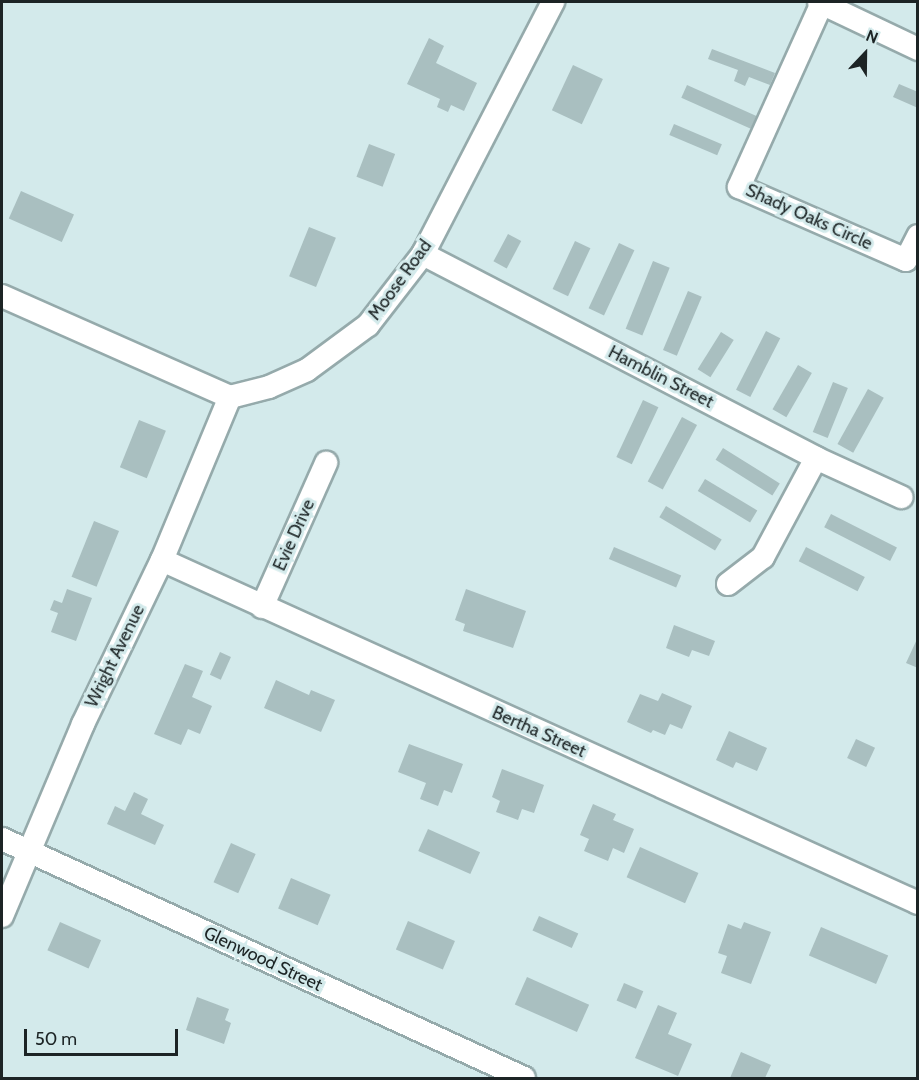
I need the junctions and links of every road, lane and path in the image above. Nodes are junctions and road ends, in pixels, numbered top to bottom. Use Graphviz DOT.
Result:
graph roads {
  1 [pos="553,2"];
  2 [pos="821,2"];
  3 [pos="918,49"];
  4 [pos="918,236"];
  5 [pos="423,254"];
  6 [pos="2,296"];
  7 [pos="230,397"];
  8 [pos="816,458"];
  9 [pos="326,463"];
  10 [pos="901,497"];
  11 [pos="162,560"];
  12 [pos="728,584"];
  13 [pos="262,607"];
  14 [pos="2,839"];
  15 [pos="29,852"];
  16 [pos="918,903"];
  17 [pos="2,916"];
  18 [pos="524,1078"];
  1 -- 5 [label="street, Moose Road"];
  2 -- 3 [label="street"];
  2 -- 4 [label="street, Shady Oaks Circle"];
  5 -- 7 [label="street, Moose Road"];
  5 -- 8 [label="street, Hamblin Street"];
  6 -- 7 [label="street"];
  7 -- 11 [label="street, Wright Avenue"];
  8 -- 10 [label="street, Hamblin Street"];
  8 -- 12 [label="street"];
  9 -- 13 [label="street, Evie Drive"];
  11 -- 13 [label="street, Bertha Street"];
  11 -- 15 [label="street, Wright Avenue"];
  13 -- 16 [label="street, Bertha Street"];
  14 -- 15 [label="street, Glenwood Street"];
  15 -- 17 [label="street, Wright Avenue"];
  15 -- 18 [label="street, Glenwood Street"];
}
